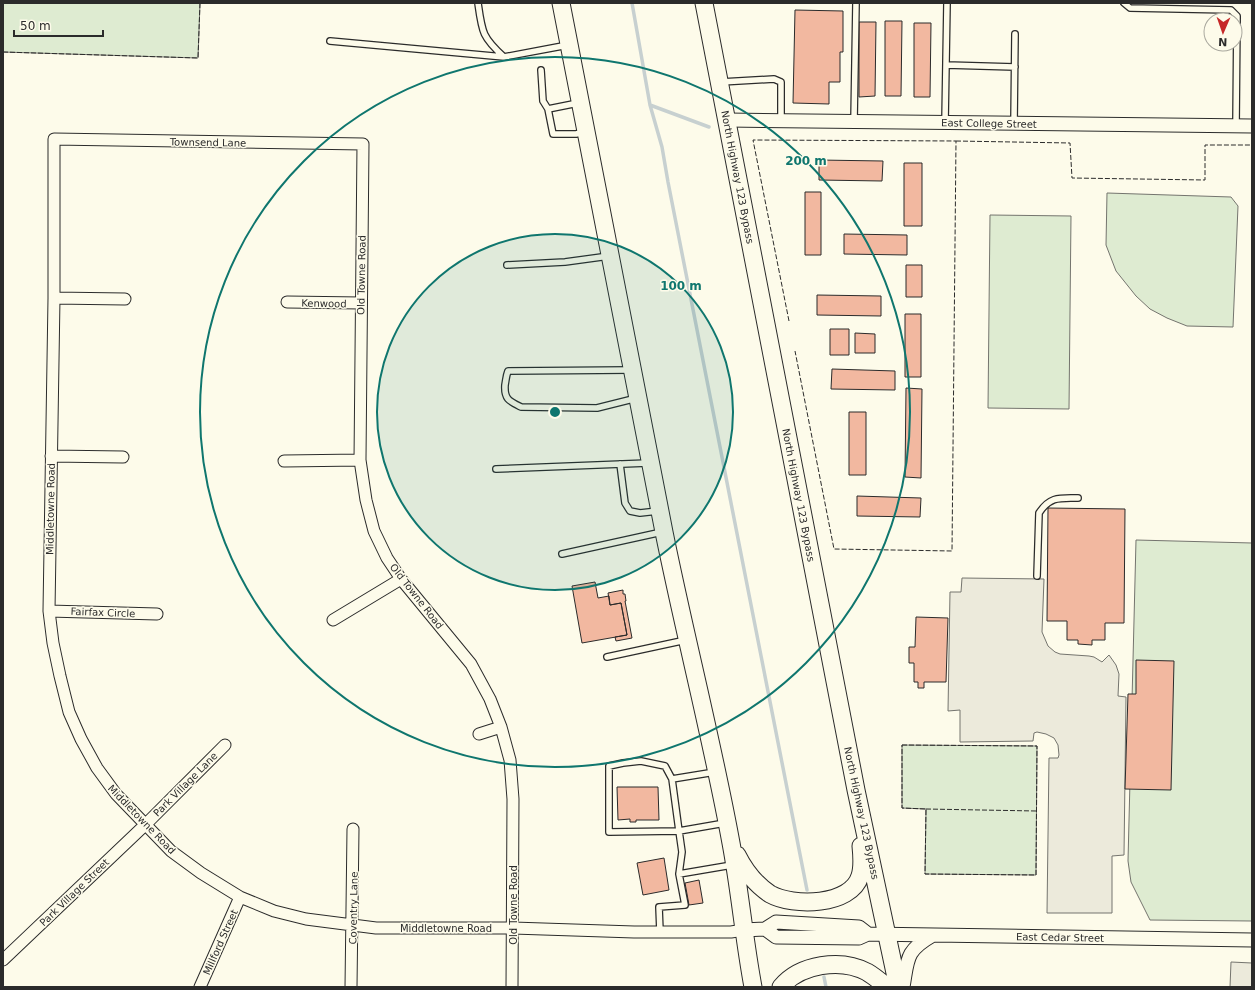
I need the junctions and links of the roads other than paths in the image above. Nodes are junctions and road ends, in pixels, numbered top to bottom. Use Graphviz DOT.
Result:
graph roads {
  1 [pos="478,3"];
  2 [pos="561,3"];
  3 [pos="704,3"];
  4 [pos="856,3"];
  5 [pos="946,3"];
  6 [pos="1124,3"];
  7 [pos="1015,34"];
  8 [pos="330,40"];
  9 [pos="568,45"];
  10 [pos="504,57"];
  11 [pos="946,65"];
  12 [pos="1015,67"];
  13 [pos="541,70"];
  14 [pos="719,82"];
  15 [pos="580,103"];
  16 [pos="548,109"];
  17 [pos="727,120"];
  18 [pos="781,120"];
  19 [pos="854,122"];
  20 [pos="945,123"];
  21 [pos="1014,123"];
  22 [pos="1236,126"];
  23 [pos="1252,126"];
  24 [pos="585,132"];
  25 [pos="54,139"];
  26 [pos="363,144"];
  27 [pos="610,256"];
  28 [pos="507,265"];
  29 [pos="54,298"];
  30 [pos="125,299"];
  31 [pos="287,302"];
  32 [pos="361,303"];
  33 [pos="632,370"];
  34 [pos="638,397"];
  35 [pos="51,456"];
  36 [pos="123,457"];
  37 [pos="284,460"];
  38 [pos="360,460"];
  39 [pos="650,462"];
  40 [pos="620,464"];
  41 [pos="496,470"];
  42 [pos="1078,498"];
  43 [pos="660,511"];
  44 [pos="664,532"];
  45 [pos="562,554"];
  46 [pos="1037,576"];
  47 [pos="401,579"];
  48 [pos="49,611"];
  49 [pos="157,614"];
  50 [pos="333,620"];
  51 [pos="688,639"];
  52 [pos="606,657"];
  53 [pos="501,727"];
  54 [pos="479,734"];
  55 [pos="225,744"];
  56 [pos="717,771"];
  57 [pos="672,780"];
  58 [pos="856,790"];
  59 [pos="727,822"];
  60 [pos="146,824"];
  61 [pos="353,829"];
  62 [pos="679,831"];
  63 [pos="731,844"];
  64 [pos="734,865"];
  65 [pos="679,874"];
  66 [pos="240,897"];
  67 [pos="353,926"];
  68 [pos="513,928"];
  69 [pos="744,930"];
  70 [pos="660,932"];
  71 [pos="887,934"];
  72 [pos="934,935"];
  73 [pos="1252,940"];
  74 [pos="3,960"];
  75 [pos="200,987"];
  76 [pos="351,987"];
  77 [pos="512,987"];
  78 [pos="753,987"];
  79 [pos="781,987"];
  80 [pos="887,987"];
  81 [pos="898,987"];
  82 [pos="902,987"];
  1 -- 10 [label="lane"];
  2 -- 9 [label="main road"];
  3 -- 14 [label="main road, North Highway 123 Bypass"];
  4 -- 19 [label="lane"];
  5 -- 11 [label="lane"];
  6 -- 22 [label="lane"];
  7 -- 12 [label="lane"];
  8 -- 10 [label="lane"];
  9 -- 10 [label="lane"];
  9 -- 15 [label="main road"];
  11 -- 12 [label="lane"];
  11 -- 20 [label="lane"];
  12 -- 21 [label="lane"];
  13 -- 16 [label="lane"];
  14 -- 17 [label="main road, North Highway 123 Bypass"];
  14 -- 18 [label="lane"];
  15 -- 16 [label="lane"];
  15 -- 24 [label="main road"];
  16 -- 24 [label="lane"];
  17 -- 18 [label="street, East College Street"];
  17 -- 58 [label="main road, North Highway 123 Bypass"];
  18 -- 19 [label="street, East College Street"];
  19 -- 20 [label="street, East College Street"];
  20 -- 21 [label="street, East College Street"];
  21 -- 22 [label="street, East College Street"];
  22 -- 23 [label="street, East College Street"];
  24 -- 27 [label="main road"];
  25 -- 26 [label="street, Townsend Lane"];
  25 -- 29 [label="street, Middletowne Road"];
  26 -- 32 [label="street, Old Towne Road"];
  27 -- 28 [label="lane"];
  27 -- 33 [label="main road"];
  29 -- 30 [label="street"];
  29 -- 35 [label="street, Middletowne Road"];
  31 -- 32 [label="street, Kenwood"];
  32 -- 38 [label="street, Old Towne Road"];
  33 -- 34 [label="main road"];
  33 -- 34 [label="lane"];
  34 -- 39 [label="main road"];
  35 -- 36 [label="street"];
  35 -- 48 [label="street, Middletowne Road"];
  37 -- 38 [label="street"];
  38 -- 47 [label="street, Old Towne Road"];
  39 -- 40 [label="lane"];
  39 -- 43 [label="main road"];
  40 -- 41 [label="lane"];
  40 -- 43 [label="lane"];
  42 -- 46 [label="lane"];
  43 -- 44 [label="main road"];
  44 -- 45 [label="lane"];
  44 -- 51 [label="main road"];
  47 -- 50 [label="street"];
  47 -- 53 [label="street, Old Towne Road"];
  48 -- 49 [label="street, Fairfax Circle"];
  48 -- 60 [label="street, Middletowne Road"];
  51 -- 52 [label="lane"];
  51 -- 56 [label="main road"];
  53 -- 54 [label="street"];
  53 -- 68 [label="street, Old Towne Road"];
  55 -- 60 [label="street, Park Village Lane"];
  56 -- 57 [label="lane"];
  56 -- 59 [label="main road"];
  57 -- 62 [label="lane"];
  57 -- 62 [label="lane"];
  58 -- 63 [label="main road"];
  58 -- 71 [label="main road, North Highway 123 Bypass"];
  59 -- 62 [label="lane"];
  59 -- 63 [label="main road"];
  60 -- 66 [label="street, Middletowne Road"];
  60 -- 74 [label="street, Park Village Street"];
  61 -- 67 [label="street, Coventry Lane"];
  62 -- 65 [label="lane"];
  63 -- 64 [label="main road"];
  64 -- 65 [label="lane"];
  64 -- 69 [label="main road"];
  65 -- 70 [label="lane"];
  66 -- 67 [label="street, Middletowne Road"];
  66 -- 75 [label="street, Millford Street"];
  67 -- 68 [label="street, Middletowne Road"];
  67 -- 76 [label="street, Coventry Lane"];
  68 -- 70 [label="street, Middletowne Road"];
  68 -- 77 [label="street, Old Towne Road"];
  69 -- 70 [label="street, Middletowne Road"];
  69 -- 71 [label="street, East Cedar Street"];
  69 -- 78 [label="main road"];
  71 -- 72 [label="street, East Cedar Street"];
  71 -- 81 [label="main road, North Highway 123 Bypass"];
  72 -- 73 [label="street, East Cedar Street"];
  72 -- 82 [label="street"];
  79 -- 80 [label="main road"];
}
